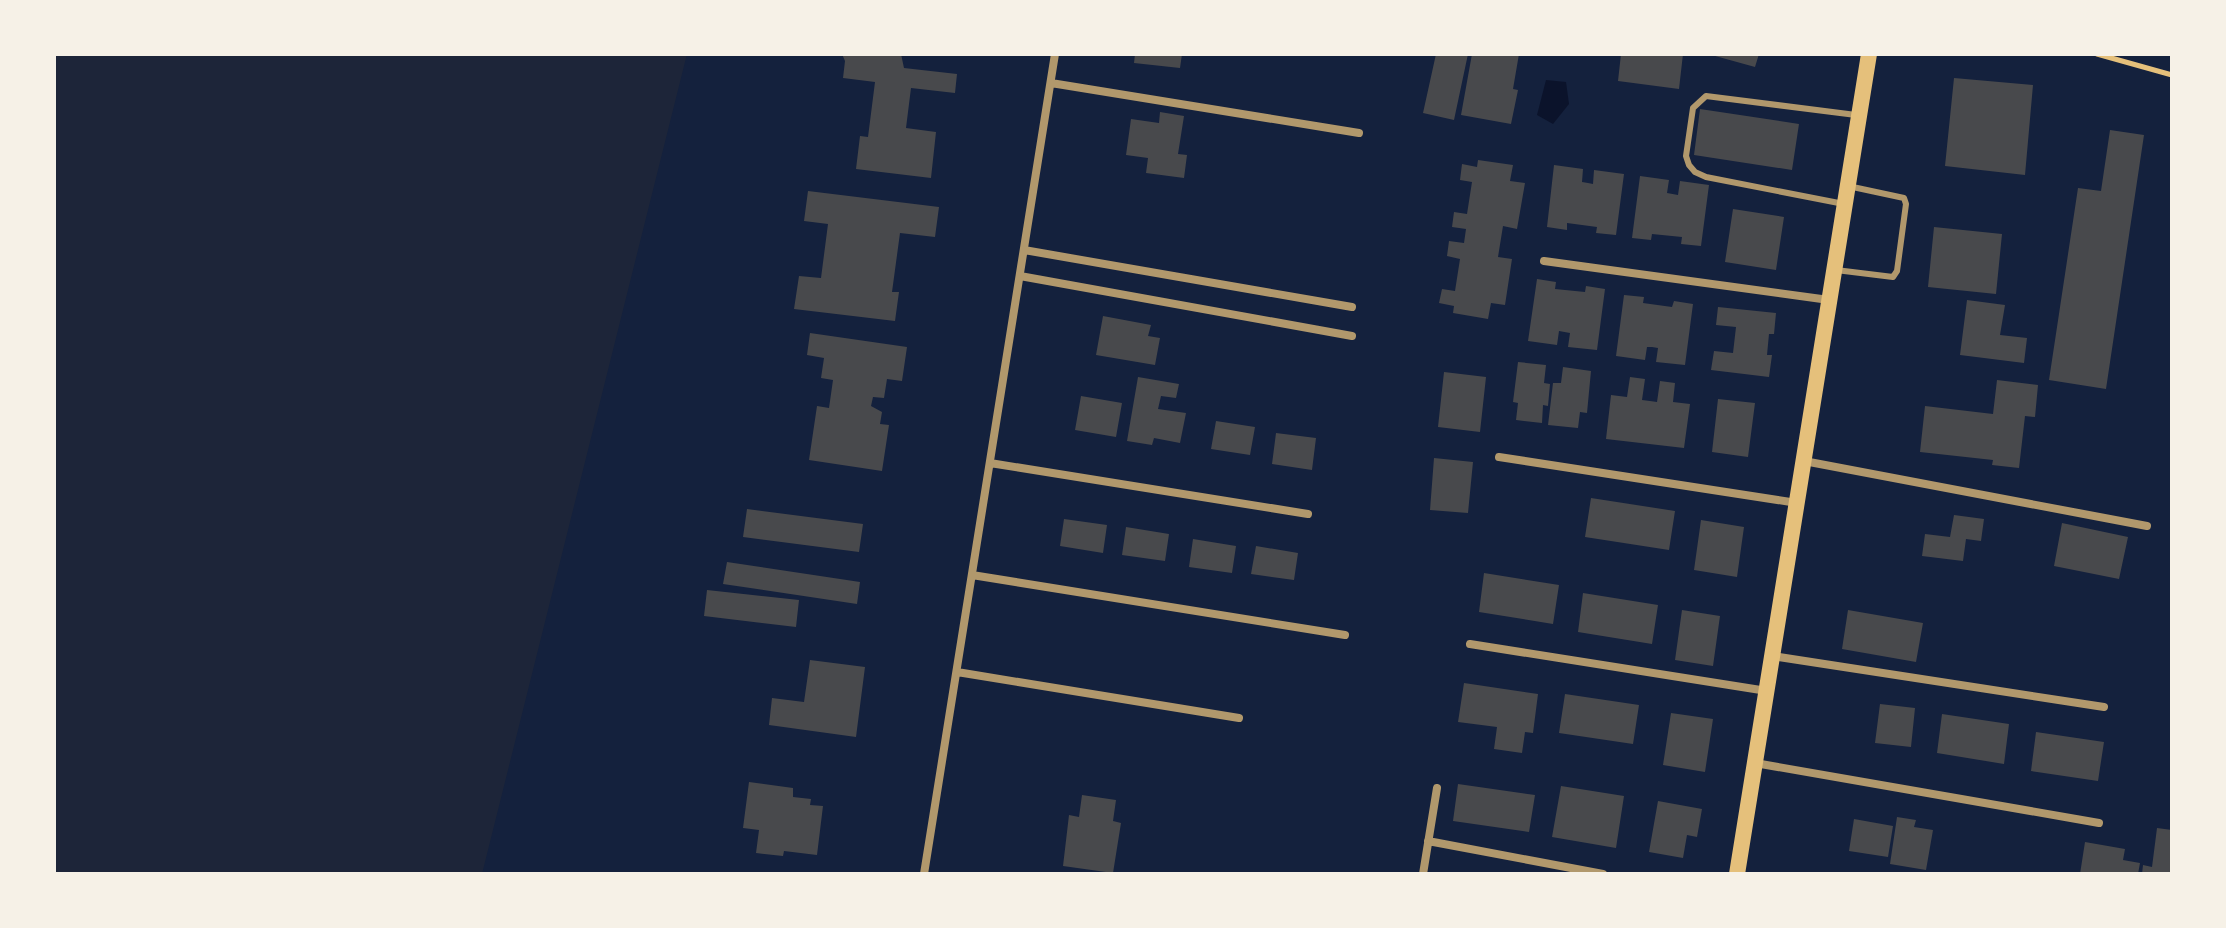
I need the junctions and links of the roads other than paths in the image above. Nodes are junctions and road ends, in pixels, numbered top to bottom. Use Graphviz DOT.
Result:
graph roads {
  1 [pos="1055,54"];
  2 [pos="1869,54"];
  3 [pos="1051,83"];
  4 [pos="1859,116"];
  5 [pos="1359,133"];
  6 [pos="1848,186"];
  7 [pos="1845,204"];
  8 [pos="1024,250"];
  9 [pos="1544,261"];
  10 [pos="1834,270"];
  11 [pos="1020,276"];
  12 [pos="1829,300"];
  13 [pos="1352,307"];
  14 [pos="1352,336"];
  15 [pos="1499,457"];
  16 [pos="1804,461"];
  17 [pos="990,463"];
  18 [pos="1797,503"];
  19 [pos="1308,514"];
  20 [pos="2147,526"];
  21 [pos="972,575"];
  22 [pos="1345,635"];
  23 [pos="1470,644"];
  24 [pos="1772,656"];
  25 [pos="957,672"];
  26 [pos="1767,691"];
  27 [pos="2104,707"];
  28 [pos="1239,718"];
  29 [pos="1755,763"];
  30 [pos="1437,788"];
  31 [pos="2099,823"];
  32 [pos="1428,841"];
  33 [pos="927,874"];
  34 [pos="1423,874"];
  35 [pos="1603,874"];
  36 [pos="1737,874"];
  1 -- 3 [label="street"];
  2 -- 4 [label="main road"];
  3 -- 5 [label="street"];
  3 -- 8 [label="street"];
  4 -- 6 [label="main road"];
  4 -- 7 [label="lane"];
  6 -- 7 [label="main road"];
  6 -- 10 [label="lane"];
  7 -- 10 [label="main road"];
  8 -- 11 [label="street"];
  8 -- 13 [label="street"];
  9 -- 12 [label="street"];
  10 -- 12 [label="main road"];
  11 -- 14 [label="street"];
  11 -- 17 [label="street"];
  12 -- 16 [label="main road"];
  15 -- 18 [label="street"];
  16 -- 18 [label="main road"];
  16 -- 20 [label="street"];
  17 -- 19 [label="street"];
  17 -- 21 [label="street"];
  18 -- 24 [label="main road"];
  21 -- 22 [label="street"];
  21 -- 25 [label="street"];
  23 -- 26 [label="street"];
  24 -- 26 [label="main road"];
  24 -- 27 [label="street"];
  25 -- 28 [label="street"];
  25 -- 33 [label="street"];
  26 -- 29 [label="main road"];
  29 -- 31 [label="street"];
  29 -- 36 [label="main road"];
  30 -- 32 [label="street"];
  32 -- 34 [label="street"];
  32 -- 35 [label="street"];
}
